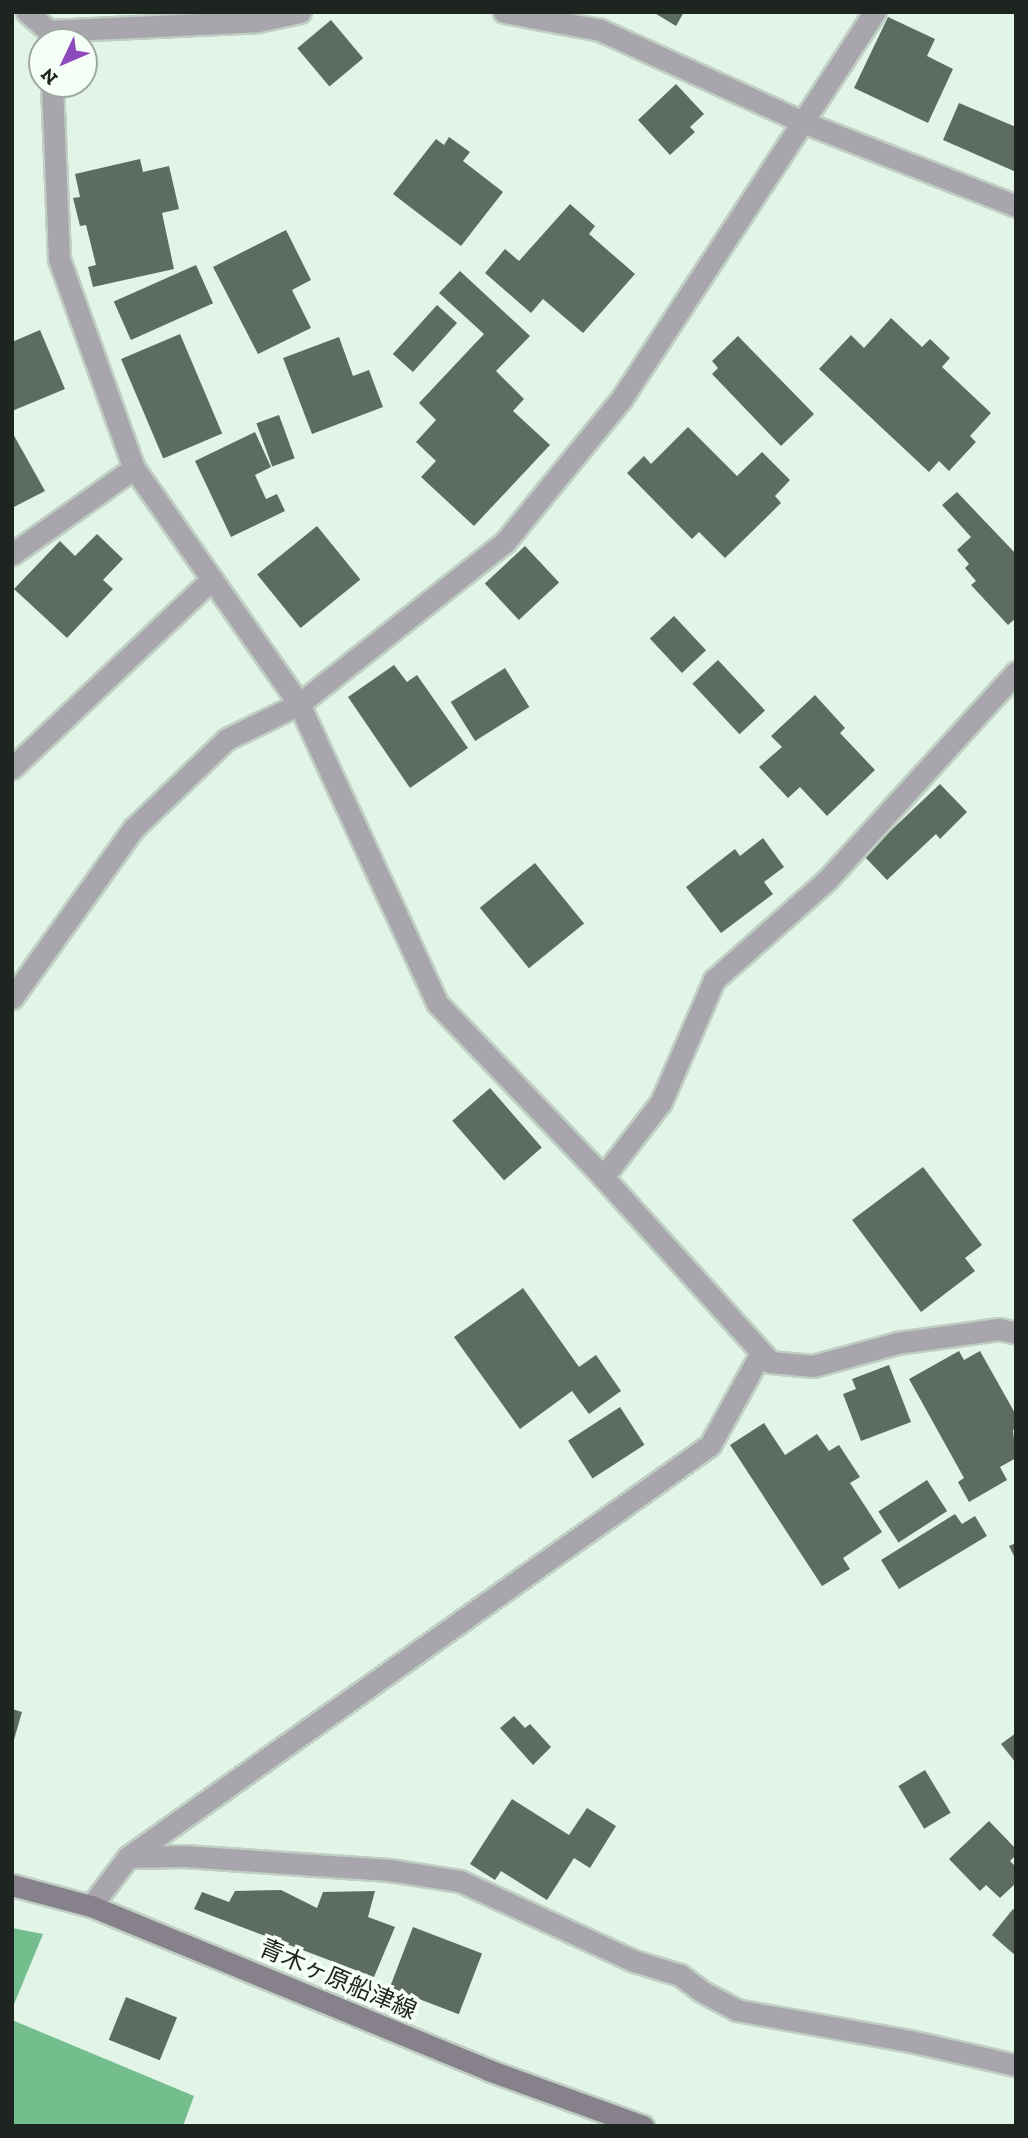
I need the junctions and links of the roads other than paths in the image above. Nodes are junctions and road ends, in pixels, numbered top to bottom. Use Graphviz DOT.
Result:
graph roads {
  1 [pos="27,12"];
  2 [pos="300,12"];
  3 [pos="504,12"];
  4 [pos="875,12"];
  5 [pos="606,21"];
  6 [pos="42,28"];
  7 [pos="98,32"];
  8 [pos="53,98"];
  9 [pos="803,122"];
  10 [pos="1016,206"];
  11 [pos="134,468"];
  12 [pos="12,554"];
  13 [pos="212,579"];
  14 [pos="1016,672"];
  15 [pos="299,704"];
  16 [pos="12,768"];
  17 [pos="12,999"];
  18 [pos="603,1177"];
  19 [pos="1016,1333"];
  20 [pos="761,1353"];
  21 [pos="128,1857"];
  22 [pos="12,1885"];
  23 [pos="91,1906"];
  24 [pos="1016,2065"];
  25 [pos="643,2126"];
  1 -- 6 [label="street"];
  2 -- 7 [label="street"];
  3 -- 5 [label="street"];
  4 -- 9 [label="street"];
  5 -- 9 [label="street"];
  8 -- 11 [label="street"];
  9 -- 10 [label="street"];
  9 -- 15 [label="street"];
  11 -- 12 [label="street"];
  11 -- 13 [label="street"];
  13 -- 15 [label="street"];
  13 -- 16 [label="street"];
  14 -- 18 [label="street"];
  15 -- 17 [label="street"];
  15 -- 18 [label="street"];
  18 -- 20 [label="street"];
  19 -- 20 [label="street"];
  20 -- 21 [label="street"];
  21 -- 23 [label="street"];
  21 -- 24 [label="street"];
  22 -- 23 [label="main road, 青木ヶ原船津線"];
  23 -- 25 [label="main road, 青木ヶ原船津線"];
}
